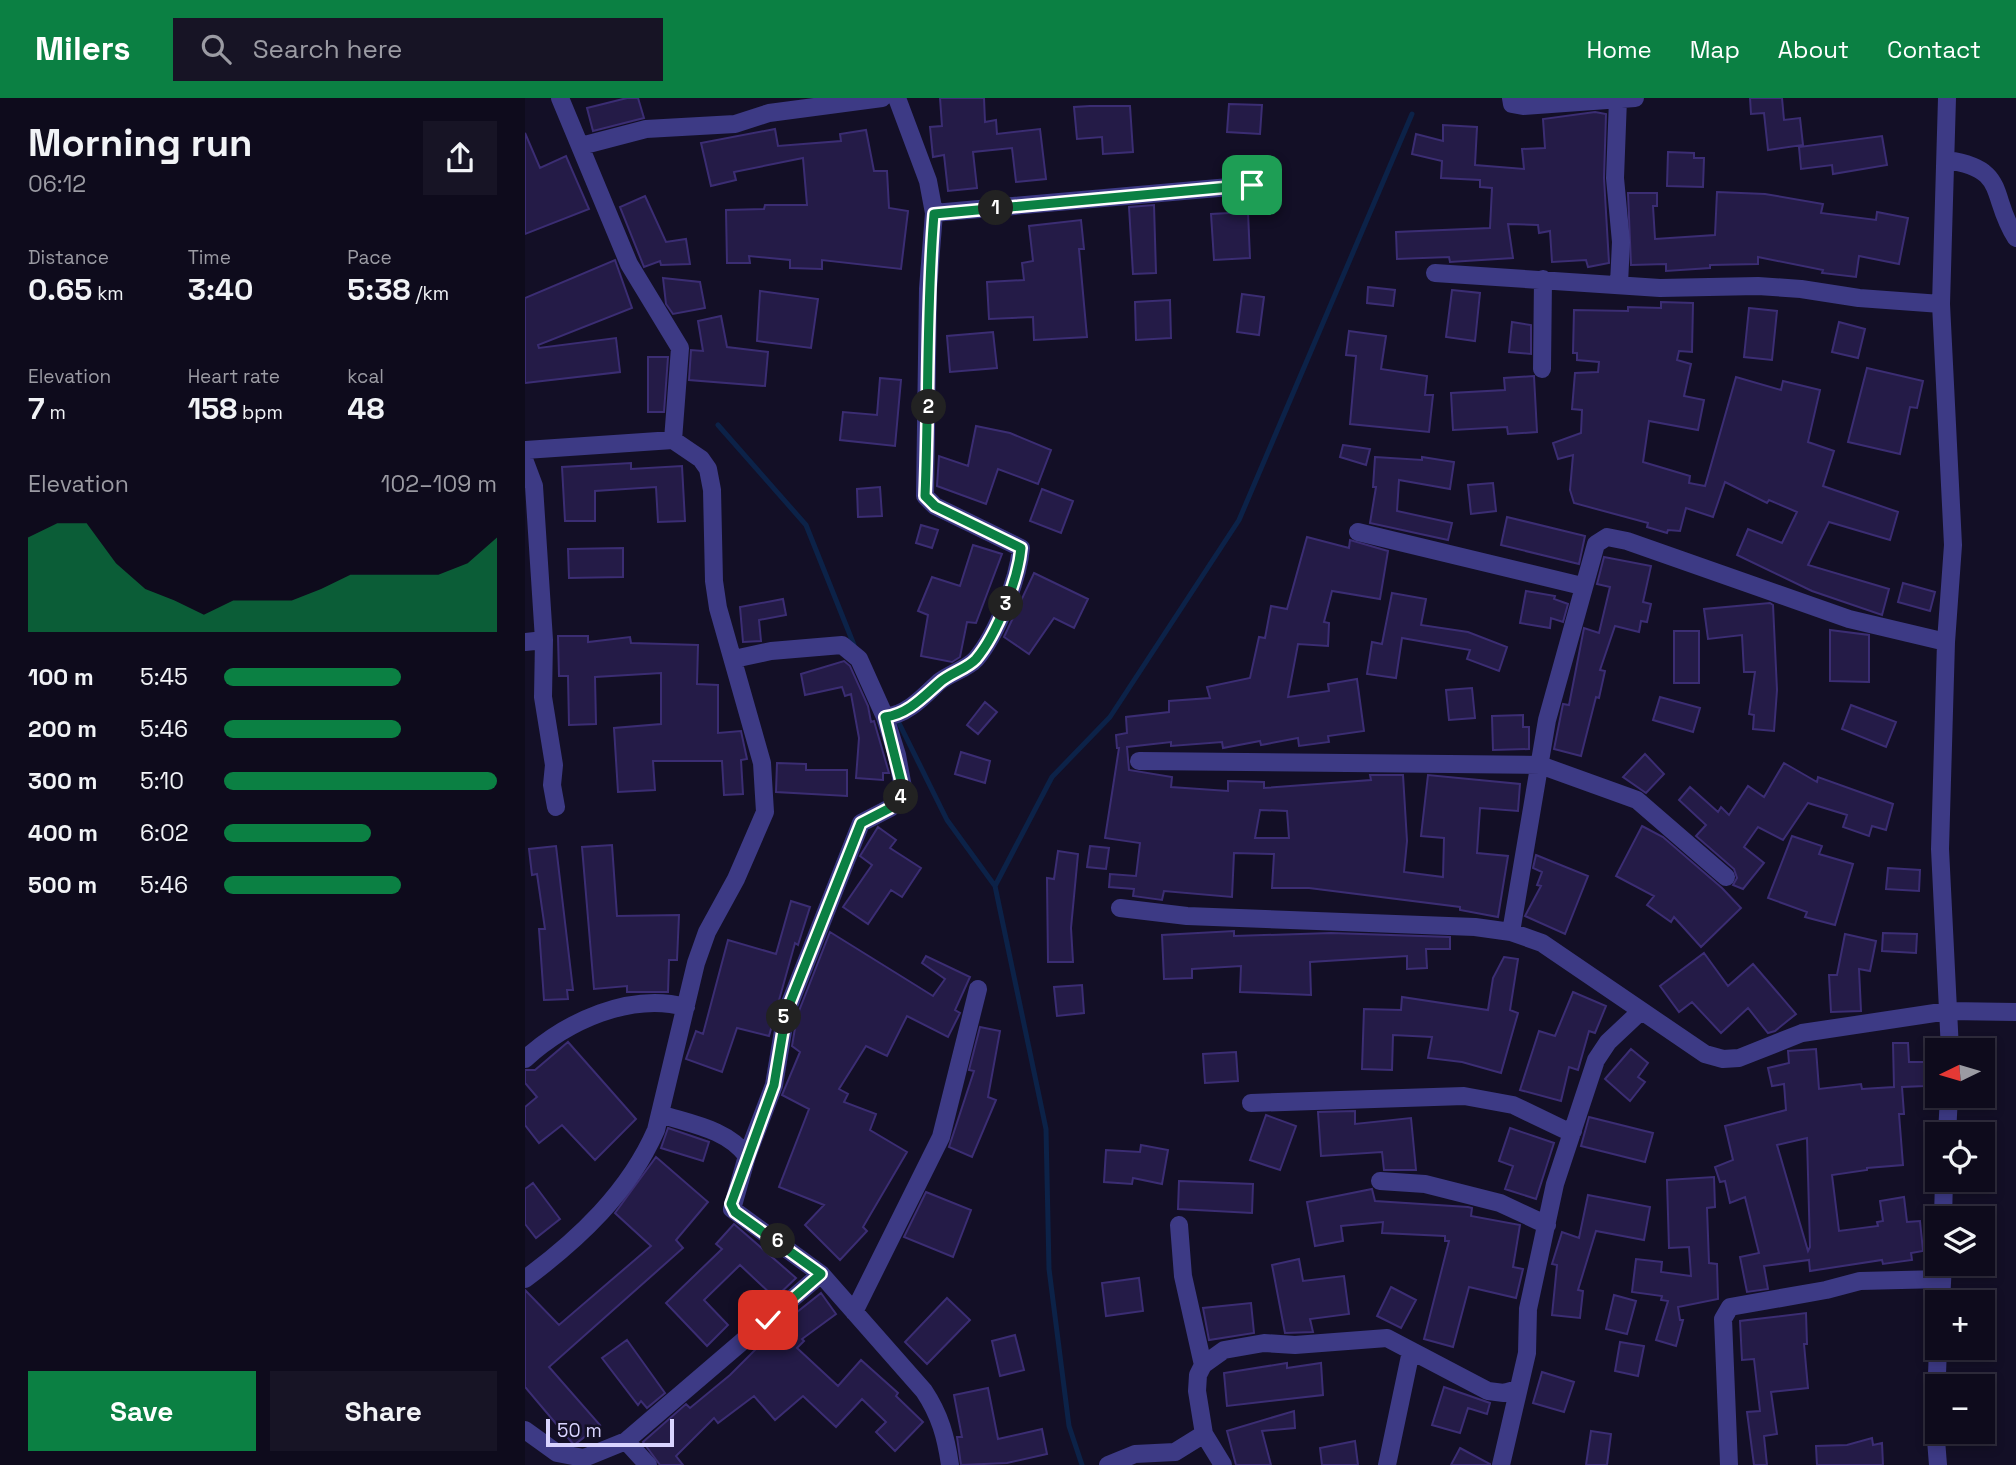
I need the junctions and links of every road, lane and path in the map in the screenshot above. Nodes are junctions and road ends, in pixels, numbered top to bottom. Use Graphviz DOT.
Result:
graph roads {
  1 [pos="560,98"];
  2 [pos="882,98"];
  3 [pos="897,98"];
  4 [pos="1511,98"];
  5 [pos="1947,98"];
  6 [pos="1627,99"];
  7 [pos="581,146"];
  8 [pos="1947,160"];
  9 [pos="1252,185"];
  10 [pos="934,214"];
  11 [pos="2016,238"];
  12 [pos="1435,273"];
  13 [pos="1542,279"];
  14 [pos="1619,284"];
  15 [pos="1941,304"];
  16 [pos="1542,369"];
  17 [pos="673,440"];
  18 [pos="525,450"];
  19 [pos="525,462"];
  20 [pos="1359,533"];
  21 [pos="1582,586"];
  22 [pos="544,640"];
  23 [pos="525,642"];
  24 [pos="1946,642"];
  25 [pos="734,659"];
  26 [pos="885,717"];
  27 [pos="1139,761"];
  28 [pos="1540,765"];
  29 [pos="556,807"];
  30 [pos="1726,877"];
  31 [pos="1120,908"];
  32 [pos="1511,932"];
  33 [pos="978,989"];
  34 [pos="686,1007"];
  35 [pos="1641,1011"];
  36 [pos="1948,1011"];
  37 [pos="2016,1012"];
  38 [pos="1949,1038"];
  39 [pos="525,1059"];
  40 [pos="1251,1103"];
  41 [pos="660,1114"];
  42 [pos="1573,1131"];
  43 [pos="747,1156"];
  44 [pos="1380,1181"];
  45 [pos="1179,1225"];
  46 [pos="1547,1225"];
  47 [pos="1925,1273"];
  48 [pos="821,1274"];
  49 [pos="525,1279"];
  50 [pos="854,1312"];
  51 [pos="1411,1351"];
  52 [pos="1938,1360"];
  53 [pos="1203,1365"];
  54 [pos="1518,1389"];
  55 [pos="525,1430"];
  56 [pos="1204,1434"];
  57 [pos="626,1441"];
  58 [pos="648,1465"];
  59 [pos="950,1465"];
  60 [pos="1108,1465"];
  61 [pos="1223,1465"];
  62 [pos="1387,1465"];
  63 [pos="1501,1465"];
  64 [pos="1729,1465"];
  65 [pos="1938,1465"];
  1 -- 7 [label="street"];
  2 -- 7 [label="street"];
  3 -- 10 [label="street"];
  4 -- 6 [label="street"];
  5 -- 8 [label="street"];
  6 -- 14 [label="street"];
  7 -- 17 [label="street"];
  8 -- 11 [label="street"];
  8 -- 15 [label="street"];
  9 -- 10 [label="street"];
  10 -- 26 [label="street"];
  12 -- 13 [label="street"];
  13 -- 14 [label="street"];
  13 -- 16 [label="street"];
  14 -- 15 [label="street"];
  15 -- 24 [label="street"];
  17 -- 18 [label="street"];
  17 -- 25 [label="street"];
  19 -- 22 [label="street"];
  20 -- 21 [label="street"];
  21 -- 24 [label="street"];
  21 -- 28 [label="street"];
  22 -- 23 [label="street"];
  22 -- 29 [label="street"];
  24 -- 36 [label="street"];
  25 -- 26 [label="street"];
  25 -- 34 [label="street"];
  26 -- 43 [label="street"];
  27 -- 28 [label="street"];
  28 -- 30 [label="street"];
  28 -- 32 [label="street"];
  31 -- 32 [label="street"];
  32 -- 35 [label="street"];
  33 -- 50 [label="street"];
  34 -- 39 [label="street"];
  34 -- 41 [label="street"];
  35 -- 36 [label="street"];
  35 -- 42 [label="street"];
  36 -- 37 [label="street"];
  36 -- 38 [label="street"];
  40 -- 42 [label="street"];
  41 -- 43 [label="street"];
  41 -- 49 [label="street"];
  42 -- 46 [label="street"];
  43 -- 48 [label="street"];
  44 -- 46 [label="street"];
  45 -- 53 [label="street"];
  46 -- 54 [label="street"];
  47 -- 64 [label="street"];
  48 -- 50 [label="street"];
  48 -- 57 [label="street"];
  50 -- 59 [label="street"];
  51 -- 53 [label="street"];
  51 -- 54 [label="street"];
  51 -- 62 [label="street"];
  52 -- 65 [label="street"];
  53 -- 56 [label="street"];
  54 -- 63 [label="street"];
  55 -- 57 [label="street"];
  56 -- 60 [label="street"];
  56 -- 61 [label="street"];
  57 -- 58 [label="street"];
}
